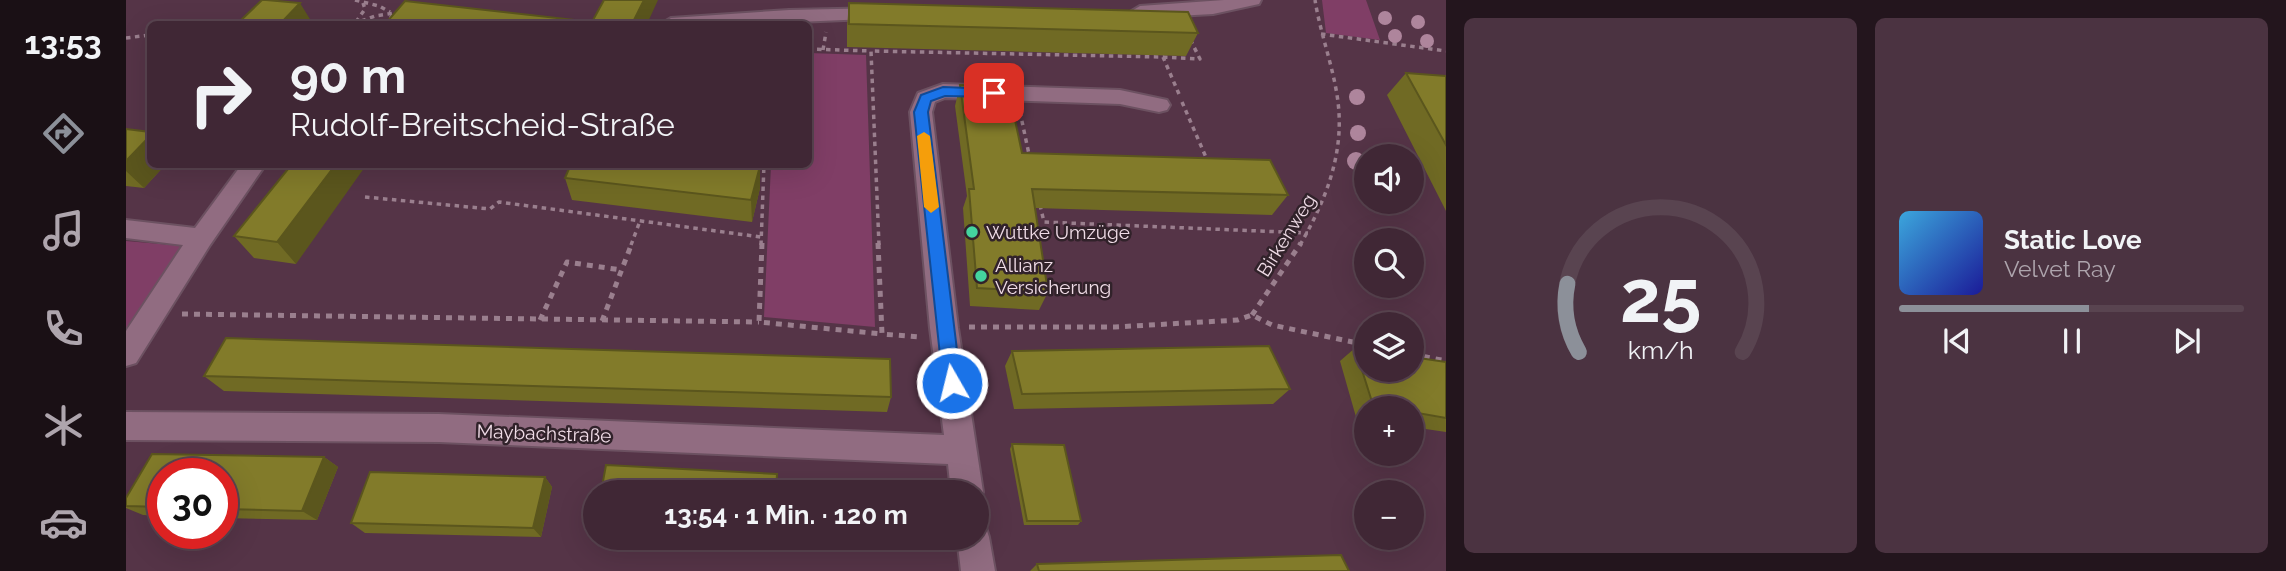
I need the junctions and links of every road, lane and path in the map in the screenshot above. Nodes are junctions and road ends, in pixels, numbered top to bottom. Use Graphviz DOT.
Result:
graph roads {
  1 [pos="355,0"];
  2 [pos="1252,0"];
  3 [pos="1315,0"];
  4 [pos="363,2"];
  5 [pos="1211,4"];
  6 [pos="406,6"];
  7 [pos="391,12"];
  8 [pos="400,12"];
  9 [pos="412,12"];
  10 [pos="1116,12"];
  11 [pos="1178,12"];
  12 [pos="908,15"];
  13 [pos="356,21"];
  14 [pos="362,21"];
  15 [pos="387,21"];
  16 [pos="719,21"];
  17 [pos="1321,34"];
  18 [pos="147,35"];
  19 [pos="126,38"];
  20 [pos="812,49"];
  21 [pos="871,51"];
  22 [pos="1446,51"];
  23 [pos="1163,57"];
  24 [pos="1159,105"];
  25 [pos="1020,108"];
  26 [pos="1040,161"];
  27 [pos="1196,165"];
  28 [pos="252,168"];
  29 [pos="764,168"];
  30 [pos="365,197"];
  31 [pos="1038,198"];
  32 [pos="639,220"];
  33 [pos="126,229"];
  34 [pos="1308,233"];
  35 [pos="761,237"];
  36 [pos="201,238"];
  37 [pos="621,270"];
  38 [pos="152,313"];
  39 [pos="1252,315"];
  40 [pos="540,320"];
  41 [pos="602,321"];
  42 [pos="759,322"];
  43 [pos="945,333"];
  44 [pos="882,334"];
  45 [pos="1354,342"];
  46 [pos="126,354"];
  47 [pos="1424,356"];
  48 [pos="1446,361"];
  49 [pos="126,426"];
  50 [pos="962,450"];
  51 [pos="966,480"];
  52 [pos="975,550"];
  53 [pos="978,571"];
  1 -- 4 [label="path"];
  2 -- 5 [label="street"];
  3 -- 17 [label="path, Birkenweg"];
  4 -- 7 [label="path"];
  4 -- 13 [label="path"];
  5 -- 11 [label="street"];
  6 -- 8 [label="path"];
  7 -- 8 [label="path"];
  7 -- 14 [label="path"];
  8 -- 9 [label="path"];
  8 -- 15 [label="path"];
  10 -- 11 [label="street"];
  11 -- 23 [label="path"];
  12 -- 16 [label="street"];
  17 -- 22 [label="path"];
  17 -- 34 [label="path, Birkenweg"];
  18 -- 19 [label="path"];
  20 -- 21 [label="path"];
  21 -- 23 [label="path"];
  21 -- 44 [label="path"];
  23 -- 27 [label="path"];
  24 -- 43 [label="street"];
  25 -- 26 [label="path"];
  28 -- 36 [label="street"];
  29 -- 35 [label="path"];
  30 -- 32 [label="path"];
  31 -- 34 [label="path"];
  32 -- 35 [label="path"];
  32 -- 37 [label="path"];
  33 -- 36 [label="street"];
  34 -- 39 [label="path, Birkenweg"];
  35 -- 42 [label="path"];
  36 -- 38 [label="street"];
  37 -- 40 [label="path"];
  37 -- 41 [label="path"];
  38 -- 40 [label="path"];
  38 -- 46 [label="street"];
  39 -- 43 [label="path"];
  39 -- 45 [label="path"];
  40 -- 41 [label="path"];
  41 -- 42 [label="path"];
  42 -- 44 [label="path"];
  43 -- 44 [label="path"];
  43 -- 50 [label="street"];
  47 -- 48 [label="path"];
  49 -- 50 [label="street, Maybachstraße"];
  50 -- 51 [label="street"];
  52 -- 53 [label="street"];
}
